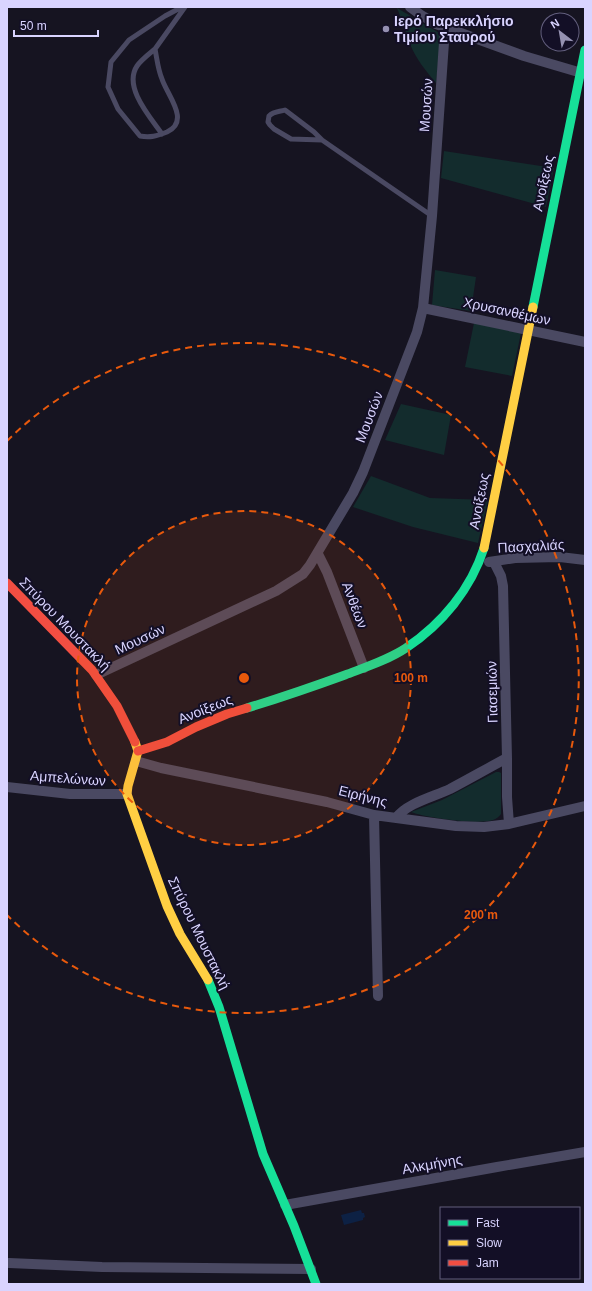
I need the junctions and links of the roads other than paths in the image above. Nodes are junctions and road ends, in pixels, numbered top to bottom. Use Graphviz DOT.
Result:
graph roads {
  1 [pos="184,7"];
  2 [pos="413,8"];
  3 [pos="445,28"];
  4 [pos="155,49"];
  5 [pos="585,50"];
  6 [pos="583,74"];
  7 [pos="162,134"];
  8 [pos="322,140"];
  9 [pos="432,216"];
  10 [pos="423,308"];
  11 [pos="528,330"];
  12 [pos="585,342"];
  13 [pos="318,554"];
  14 [pos="585,560"];
  15 [pos="494,562"];
  16 [pos="479,563"];
  17 [pos="7,584"];
  18 [pos="364,668"];
  19 [pos="96,675"];
  20 [pos="137,756"];
  21 [pos="507,758"];
  22 [pos="7,787"];
  23 [pos="127,794"];
  24 [pos="585,806"];
  25 [pos="374,815"];
  26 [pos="396,818"];
  27 [pos="509,824"];
  28 [pos="378,996"];
  29 [pos="585,1152"];
  30 [pos="285,1205"];
  31 [pos="9,1263"];
  32 [pos="311,1270"];
  33 [pos="316,1284"];
  1 -- 4 [label="lane"];
  1 -- 7 [label="lane"];
  2 -- 3 [label="street"];
  3 -- 6 [label="street"];
  3 -- 9 [label="street, Μουσών"];
  4 -- 7 [label="lane"];
  4 -- 7 [label="lane"];
  5 -- 6 [label="street, Ανοίξεως"];
  6 -- 11 [label="street, Ανοίξεως"];
  8 -- 8 [label="lane"];
  8 -- 9 [label="lane"];
  9 -- 10 [label="street, Μουσών"];
  10 -- 11 [label="street, Χρυσανθέμων"];
  10 -- 13 [label="street, Μουσών"];
  11 -- 12 [label="street, Χρυσανθέμων"];
  11 -- 16 [label="street, Ανοίξεως"];
  13 -- 18 [label="street, Ανθέων"];
  13 -- 19 [label="street, Μουσών"];
  14 -- 15 [label="street, Πασχαλιάς"];
  15 -- 16 [label="street, Πασχαλιάς"];
  15 -- 21 [label="street, Γιασεμιών"];
  16 -- 18 [label="street, Ανοίξεως"];
  17 -- 19 [label="street, Σπύρου Μουστακλή"];
  18 -- 20 [label="street, Ανοίξεως"];
  19 -- 20 [label="street, Σπύρου Μουστακλή"];
  20 -- 23 [label="street, Σπύρου Μουστακλή"];
  20 -- 25 [label="street, Ειρήνης"];
  21 -- 26 [label="street"];
  21 -- 27 [label="street, Γιασεμιών"];
  22 -- 23 [label="street, Αμπελώνων"];
  23 -- 30 [label="street, Σπύρου Μουστακλή"];
  24 -- 27 [label="street, Ειρήνης"];
  25 -- 26 [label="street, Ειρήνης"];
  25 -- 28 [label="street"];
  26 -- 27 [label="street, Ειρήνης"];
  29 -- 30 [label="street, Αλκμήνης"];
  30 -- 32 [label="street, Σπύρου Μουστακλή"];
  31 -- 32 [label="street"];
  32 -- 33 [label="street, Σπύρου Μουστακλή"];
}
